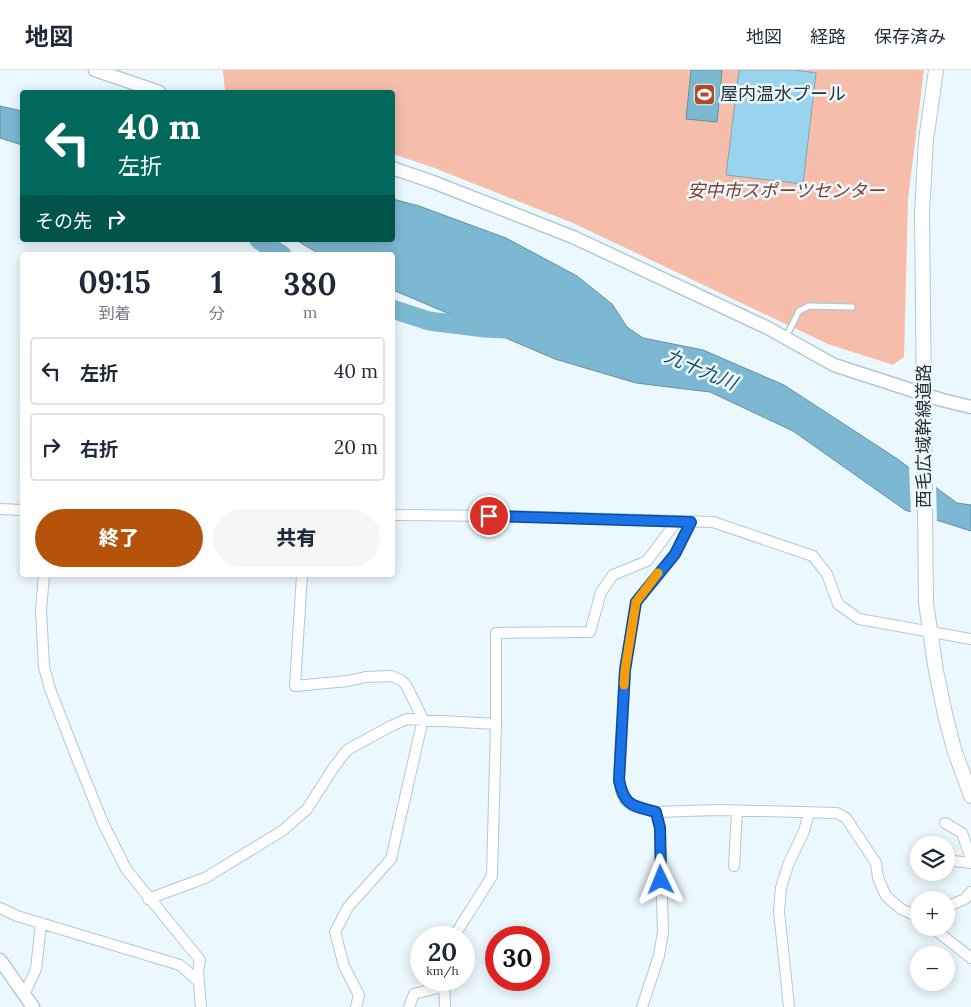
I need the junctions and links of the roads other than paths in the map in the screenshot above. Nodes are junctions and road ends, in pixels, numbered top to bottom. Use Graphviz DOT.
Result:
graph roads {
  1 [pos="95,70"];
  2 [pos="936,70"];
  3 [pos="153,90"];
  4 [pos="395,169"];
  5 [pos="852,307"];
  6 [pos="786,337"];
  7 [pos="924,394"];
  8 [pos="971,407"];
  9 [pos="0,509"];
  10 [pos="20,510"];
  11 [pos="395,515"];
  12 [pos="676,522"];
  13 [pos="691,522"];
  14 [pos="44,577"];
  15 [pos="302,577"];
  16 [pos="931,631"];
  17 [pos="971,639"];
  18 [pos="423,720"];
  19 [pos="496,724"];
  20 [pos="971,796"];
  21 [pos="737,811"];
  22 [pos="656,812"];
  23 [pos="809,813"];
  24 [pos="946,822"];
  25 [pos="955,860"];
  26 [pos="971,861"];
  27 [pos="734,866"];
  28 [pos="971,892"];
  29 [pos="148,899"];
  30 [pos="955,903"];
  31 [pos="0,908"];
  32 [pos="910,913"];
  33 [pos="41,923"];
  34 [pos="461,926"];
  35 [pos="943,936"];
  36 [pos="971,958"];
  37 [pos="0,960"];
  38 [pos="199,982"];
  39 [pos="422,991"];
  40 [pos="444,991"];
  41 [pos="24,995"];
  42 [pos="33,1007"];
  43 [pos="201,1007"];
  44 [pos="356,1007"];
  45 [pos="409,1007"];
  46 [pos="445,1007"];
  47 [pos="642,1007"];
  48 [pos="789,1007"];
  1 -- 3 [label="street"];
  2 -- 7 [label="main road, 西毛広域幹線道路"];
  4 -- 6 [label="street"];
  5 -- 6 [label="lane"];
  6 -- 7 [label="street"];
  7 -- 8 [label="street"];
  7 -- 16 [label="main road, 西毛広域幹線道路"];
  9 -- 10 [label="street"];
  11 -- 12 [label="street"];
  12 -- 13 [label="street"];
  12 -- 19 [label="street"];
  13 -- 16 [label="street"];
  13 -- 22 [label="street"];
  14 -- 29 [label="street"];
  15 -- 18 [label="street"];
  16 -- 17 [label="street"];
  16 -- 20 [label="main road, 西毛広域幹線道路"];
  18 -- 19 [label="street"];
  18 -- 29 [label="street"];
  18 -- 44 [label="street"];
  19 -- 34 [label="street"];
  21 -- 22 [label="street"];
  21 -- 23 [label="street"];
  21 -- 27 [label="street"];
  22 -- 47 [label="street"];
  23 -- 32 [label="street"];
  23 -- 48 [label="street"];
  24 -- 26 [label="street"];
  25 -- 26 [label="street"];
  28 -- 30 [label="street"];
  29 -- 38 [label="street"];
  31 -- 33 [label="street"];
  33 -- 38 [label="street"];
  33 -- 41 [label="street"];
  35 -- 36 [label="street"];
  37 -- 41 [label="street"];
  38 -- 43 [label="street"];
  39 -- 45 [label="street"];
  40 -- 46 [label="street"];
  41 -- 42 [label="street"];
}
